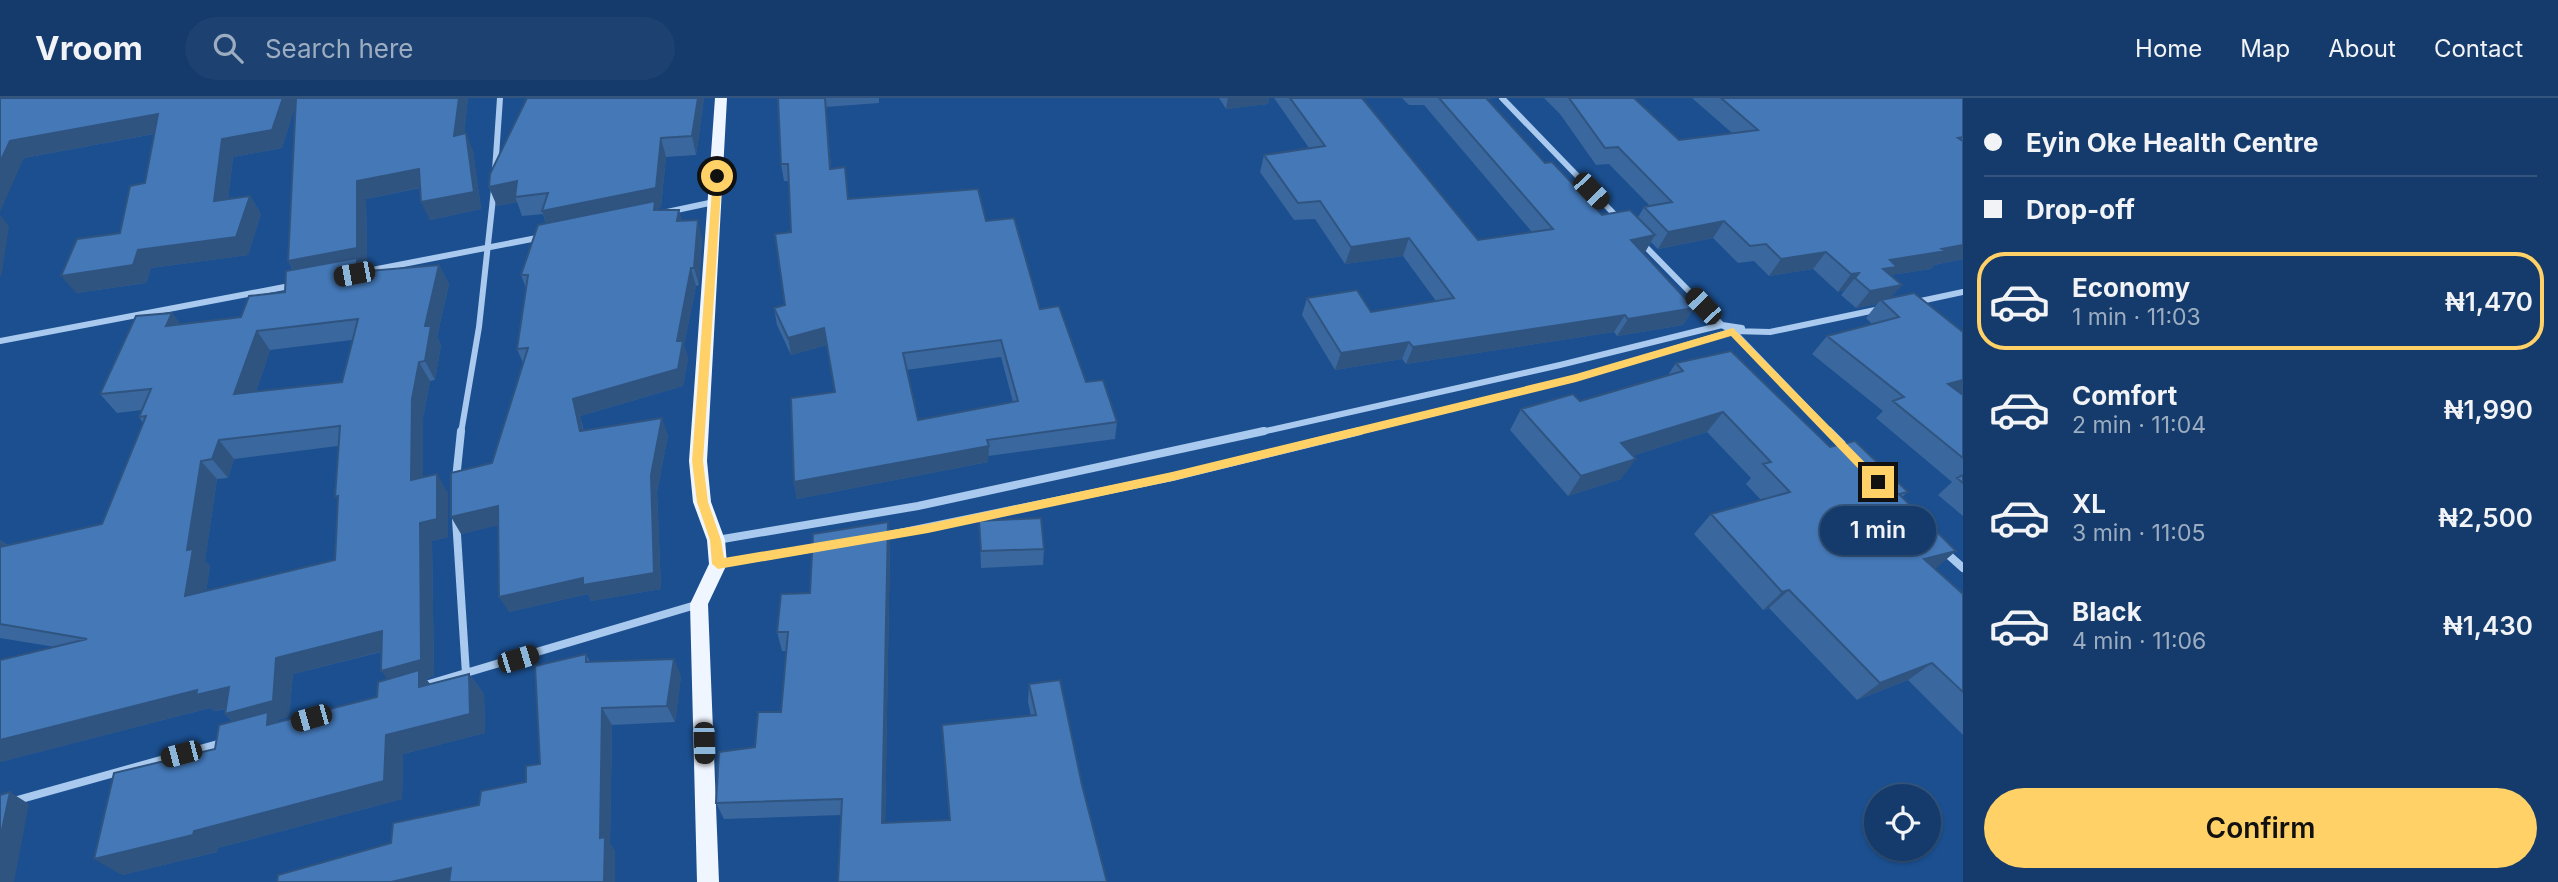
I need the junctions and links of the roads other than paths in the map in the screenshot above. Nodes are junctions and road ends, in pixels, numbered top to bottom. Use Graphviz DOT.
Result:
graph roads {
  1 [pos="500,98"];
  2 [pos="721,98"];
  3 [pos="1502,98"];
  4 [pos="716,202"];
  5 [pos="663,213"];
  6 [pos="1624,225"];
  7 [pos="556,234"];
  8 [pos="1634,235"];
  9 [pos="489,248"];
  10 [pos="354,274"];
  11 [pos="299,284"];
  12 [pos="1963,292"];
  13 [pos="1912,303"];
  14 [pos="1886,308"];
  15 [pos="1722,325"];
  16 [pos="1733,331"];
  17 [pos="1770,332"];
  18 [pos="0,341"];
  19 [pos="1856,459"];
  20 [pos="456,482"];
  21 [pos="456,510"];
  22 [pos="876,538"];
  23 [pos="716,540"];
  24 [pos="823,547"];
  25 [pos="1941,548"];
  26 [pos="718,564"];
  27 [pos="1963,568"];
  28 [pos="699,604"];
  29 [pos="466,674"];
  30 [pos="413,689"];
  31 [pos="240,738"];
  32 [pos="0,805"];
  33 [pos="708,882"];
  1 -- 9 [label="street"];
  2 -- 4 [label="main road"];
  3 -- 6 [label="street"];
  4 -- 5 [label="street"];
  4 -- 23 [label="main road"];
  7 -- 9 [label="street"];
  8 -- 15 [label="street"];
  9 -- 10 [label="street"];
  9 -- 20 [label="street"];
  11 -- 18 [label="street"];
  12 -- 13 [label="street"];
  14 -- 17 [label="street"];
  15 -- 16 [label="street"];
  15 -- 17 [label="street"];
  15 -- 23 [label="street"];
  16 -- 17 [label="street"];
  16 -- 19 [label="street"];
  16 -- 22 [label="street"];
  21 -- 29 [label="street"];
  23 -- 26 [label="main road"];
  24 -- 26 [label="street"];
  25 -- 27 [label="street"];
  26 -- 28 [label="main road"];
  28 -- 29 [label="street"];
  28 -- 33 [label="main road"];
  29 -- 30 [label="street"];
  31 -- 32 [label="street"];
}
